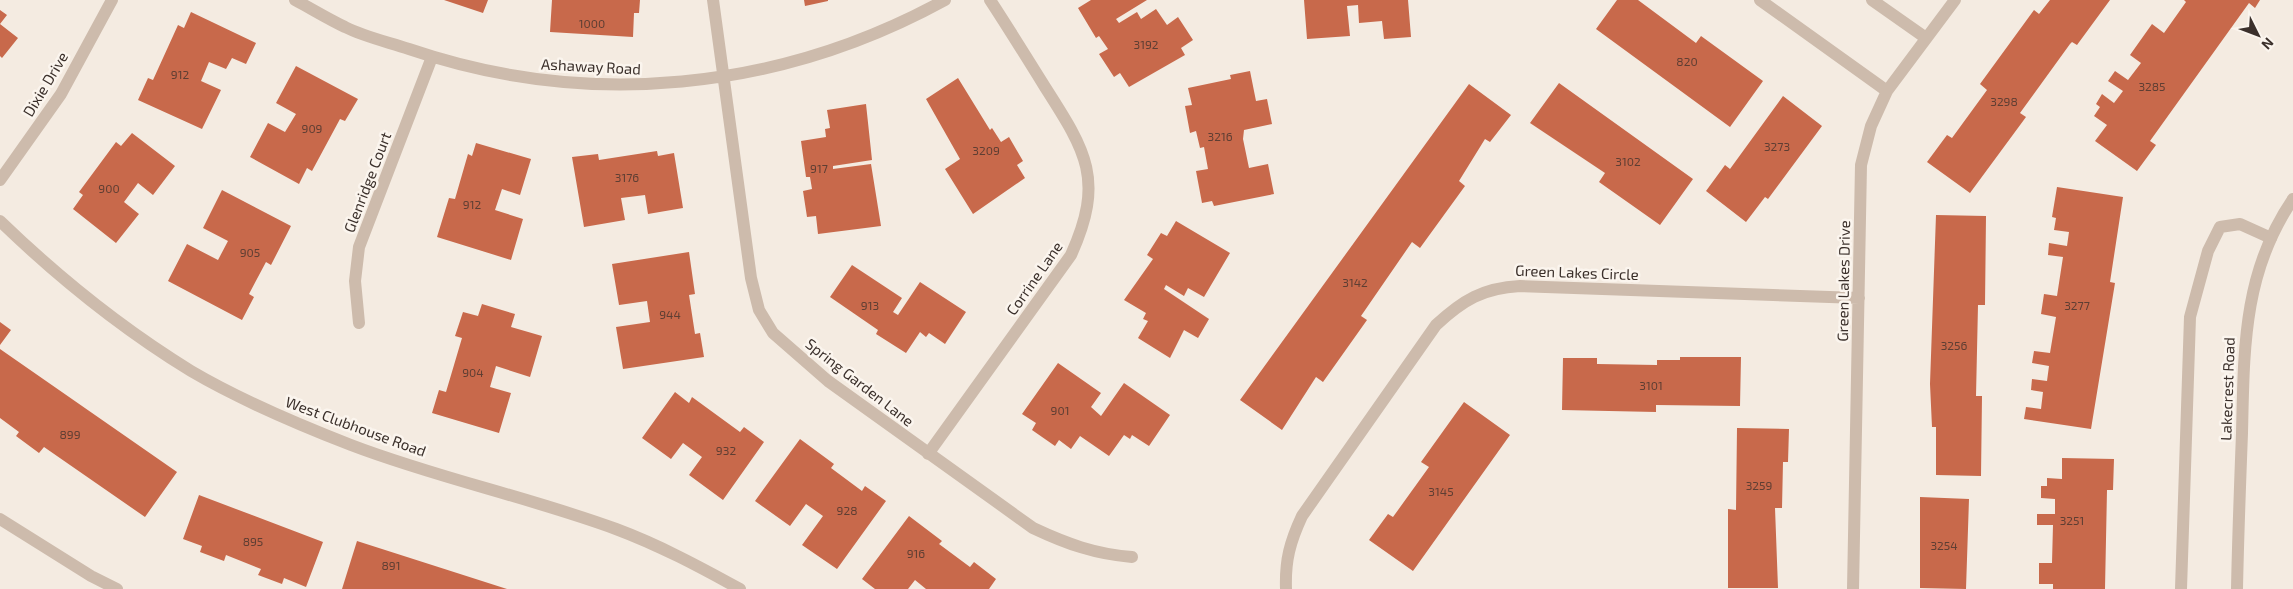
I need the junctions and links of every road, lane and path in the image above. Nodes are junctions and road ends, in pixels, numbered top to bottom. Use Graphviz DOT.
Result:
graph roads {
  1 [pos="112,0"];
  2 [pos="295,0"];
  3 [pos="714,0"];
  4 [pos="945,0"];
  5 [pos="990,0"];
  6 [pos="1760,0"];
  7 [pos="1872,0"];
  8 [pos="1955,0"];
  9 [pos="1926,38"];
  10 [pos="432,57"];
  11 [pos="723,78"];
  12 [pos="1887,91"];
  13 [pos="0,180"];
  14 [pos="2293,199"];
  15 [pos="0,221"];
  16 [pos="2271,238"];
  17 [pos="1859,298"];
  18 [pos="359,323"];
  19 [pos="928,454"];
  20 [pos="0,519"];
  21 [pos="1132,557"];
  22 [pos="117,589"];
  23 [pos="740,589"];
  24 [pos="1286,589"];
  25 [pos="1854,589"];
  26 [pos="2181,589"];
  27 [pos="2237,589"];
  1 -- 13 [label="street, Dixie Drive"];
  2 -- 10 [label="street, Ashaway Road"];
  3 -- 11 [label="street, Spring Garden Lane"];
  4 -- 11 [label="street, Ashaway Road"];
  5 -- 19 [label="street, Corrine Lane"];
  6 -- 12 [label="street"];
  7 -- 9 [label="street"];
  8 -- 9 [label="street, Green Lakes Drive"];
  9 -- 12 [label="street, Green Lakes Drive"];
  10 -- 11 [label="street, Ashaway Road"];
  10 -- 18 [label="street, Glenridge Court"];
  11 -- 19 [label="street, Spring Garden Lane"];
  12 -- 17 [label="street, Green Lakes Drive"];
  14 -- 16 [label="street, Lakecrest Road"];
  15 -- 23 [label="street, West Clubhouse Road"];
  16 -- 26 [label="street"];
  16 -- 27 [label="street, Lakecrest Road"];
  17 -- 24 [label="street, Green Lakes Circle"];
  17 -- 25 [label="street, Green Lakes Drive"];
  19 -- 21 [label="street, Spring Garden Lane"];
  20 -- 22 [label="street"];
}
